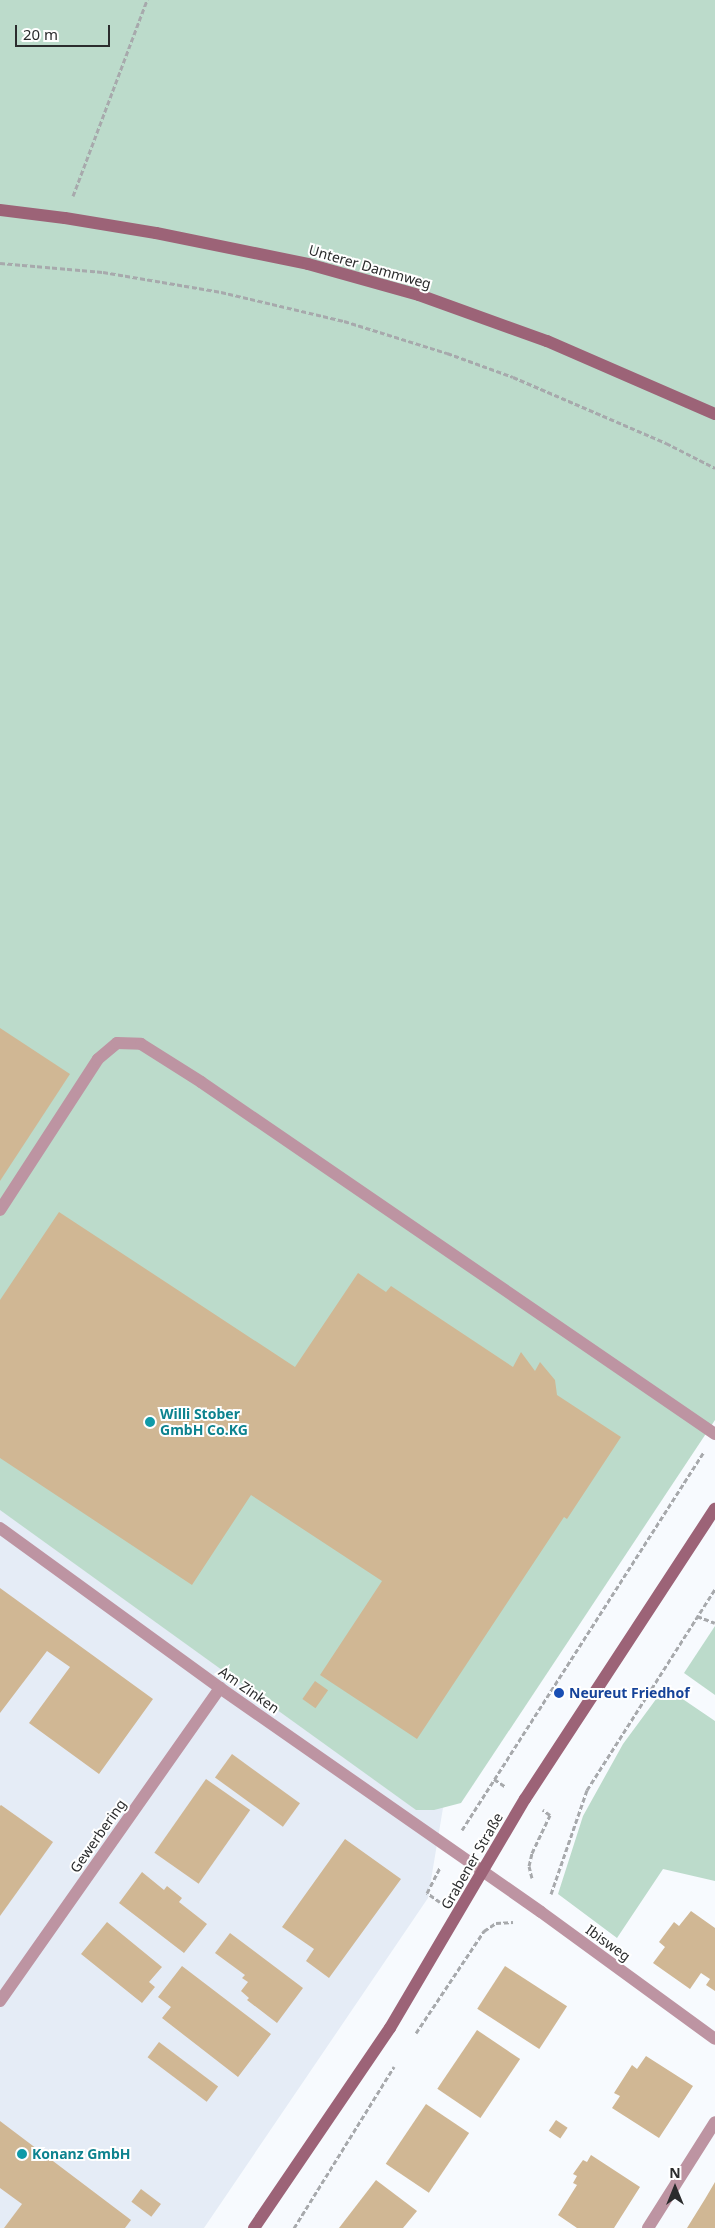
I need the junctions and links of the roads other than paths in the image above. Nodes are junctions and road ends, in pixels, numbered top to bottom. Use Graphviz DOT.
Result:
graph roads {
  1 [pos="0,210"];
  2 [pos="715,414"];
  3 [pos="0,1210"];
  4 [pos="715,1434"];
  5 [pos="715,1509"];
  6 [pos="0,1528"];
  7 [pos="220,1688"];
  8 [pos="482,1872"];
  9 [pos="0,2001"];
  10 [pos="715,2039"];
  11 [pos="715,2122"];
  12 [pos="254,2228"];
  13 [pos="648,2228"];
  1 -- 2 [label="street, Unterer Dammweg"];
  3 -- 4 [label="street"];
  5 -- 8 [label="street, Grabener Straße"];
  6 -- 7 [label="street, Am Zinken"];
  7 -- 8 [label="street, Am Zinken"];
  7 -- 9 [label="street, Gewerbering"];
  8 -- 10 [label="street, Ibisweg"];
  8 -- 12 [label="street, Grabener Straße"];
  11 -- 13 [label="street"];
}
